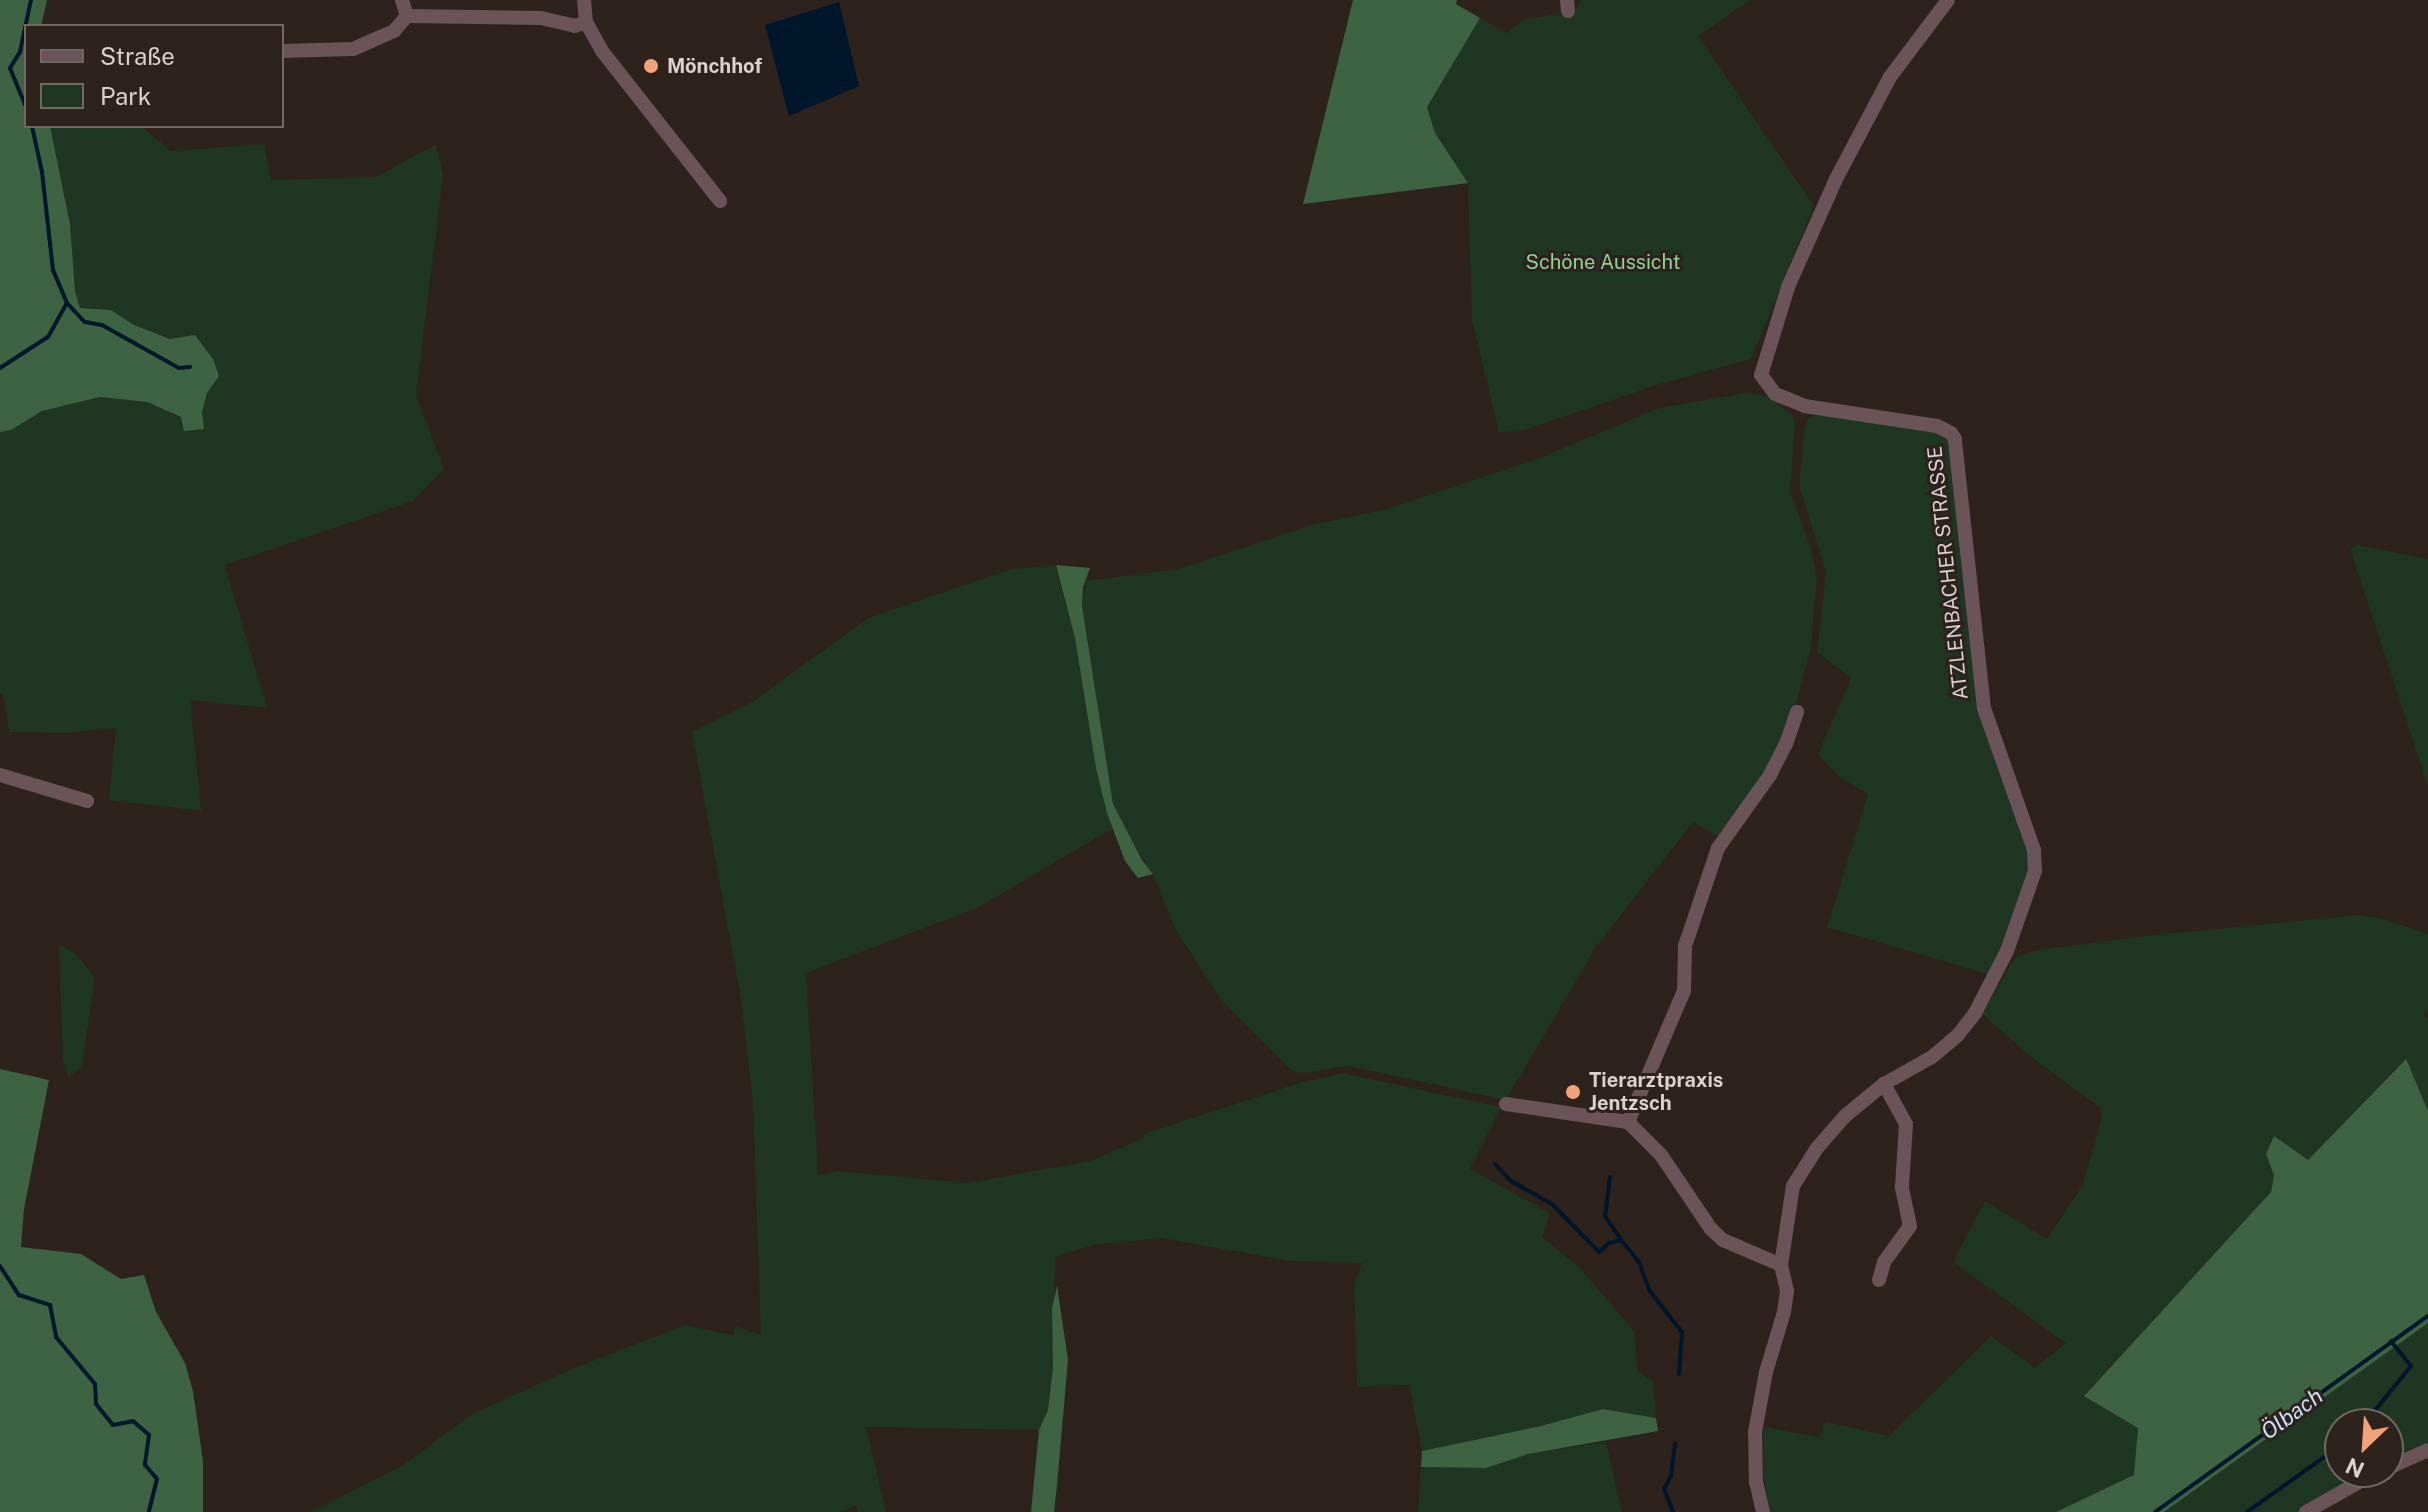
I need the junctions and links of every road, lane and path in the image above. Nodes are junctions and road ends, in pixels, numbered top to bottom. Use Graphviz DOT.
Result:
graph roads {
  1 [pos="402,0"];
  2 [pos="584,0"];
  3 [pos="1948,0"];
  4 [pos="407,16"];
  5 [pos="586,22"];
  6 [pos="284,51"];
  7 [pos="720,201"];
  8 [pos="1797,712"];
  9 [pos="0,775"];
  10 [pos="87,801"];
  11 [pos="1884,1084"];
  12 [pos="1506,1104"];
  13 [pos="1628,1122"];
  14 [pos="1781,1265"];
  15 [pos="1879,1280"];
  16 [pos="2428,1450"];
  17 [pos="2404,1461"];
  18 [pos="2349,1488"];
  19 [pos="1763,1512"];
  20 [pos="2306,1512"];
  1 -- 4 [label="street"];
  2 -- 5 [label="street"];
  3 -- 11 [label="street, ATZLENBACHER STRASSE"];
  4 -- 5 [label="street"];
  4 -- 6 [label="street"];
  5 -- 7 [label="street"];
  8 -- 13 [label="street"];
  9 -- 10 [label="street"];
  11 -- 14 [label="street, ATZLENBACHER STRASSE"];
  11 -- 15 [label="street"];
  12 -- 13 [label="street"];
  13 -- 14 [label="street"];
  14 -- 19 [label="street, ATZLENBACHER STRASSE"];
  16 -- 17 [label="street"];
  18 -- 20 [label="street"];
}
